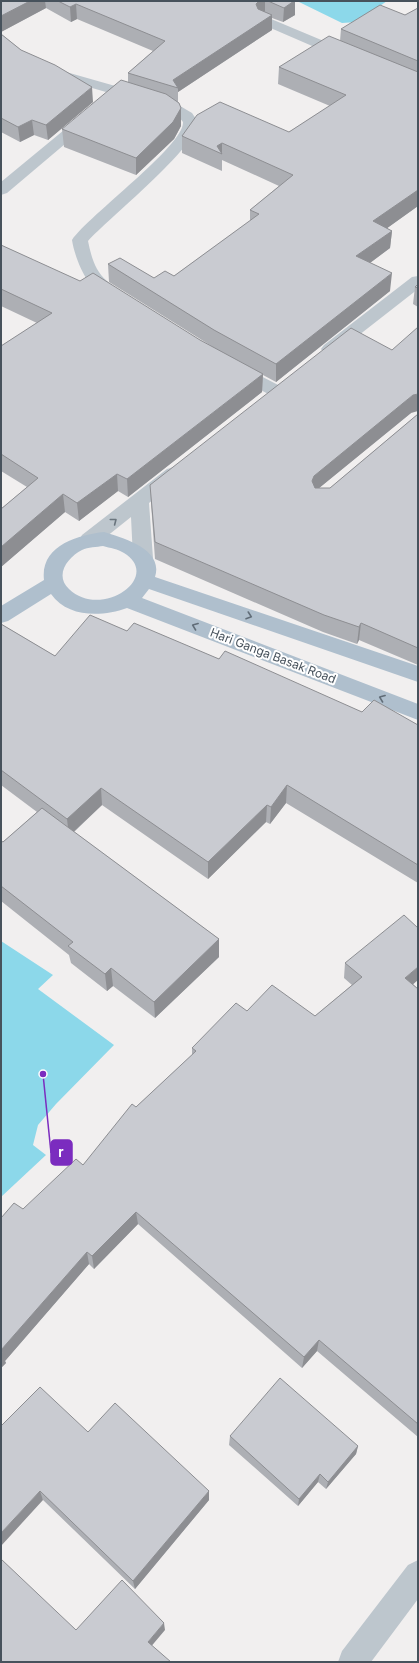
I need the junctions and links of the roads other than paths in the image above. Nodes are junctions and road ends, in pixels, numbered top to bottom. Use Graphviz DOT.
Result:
graph roads {
  1 [pos="264,20"];
  2 [pos="359,61"];
  3 [pos="40,67"];
  4 [pos="95,111"];
  5 [pos="1,190"];
  6 [pos="418,281"];
  7 [pos="126,302"];
  8 [pos="319,357"];
  9 [pos="221,360"];
  10 [pos="276,391"];
  11 [pos="186,463"];
  12 [pos="139,502"];
  13 [pos="89,540"];
  14 [pos="143,558"];
  15 [pos="146,581"];
  16 [pos="54,583"];
  17 [pos="127,600"];
  18 [pos="1,616"];
  19 [pos="418,674"];
  20 [pos="418,712"];
  21 [pos="418,1575"];
  22 [pos="353,1662"];
  1 -- 2 [label="street"];
  3 -- 7 [label="street"];
  4 -- 5 [label="street"];
  6 -- 8 [label="street"];
  9 -- 10 [label="street"];
  11 -- 12 [label="street"];
  13 -- 12 [label="street, one-way"];
  12 -- 14 [label="street"];
  13 -- 14 [label="main road"];
  13 -- 16 [label="main road"];
  14 -- 15 [label="main road"];
  15 -- 17 [label="main road"];
  15 -- 19 [label="main road, one-way"];
  16 -- 17 [label="main road"];
  16 -- 18 [label="main road"];
  20 -- 17 [label="main road, Hari Ganga Basak Road, one-way"];
  21 -- 22 [label="street"];
}
